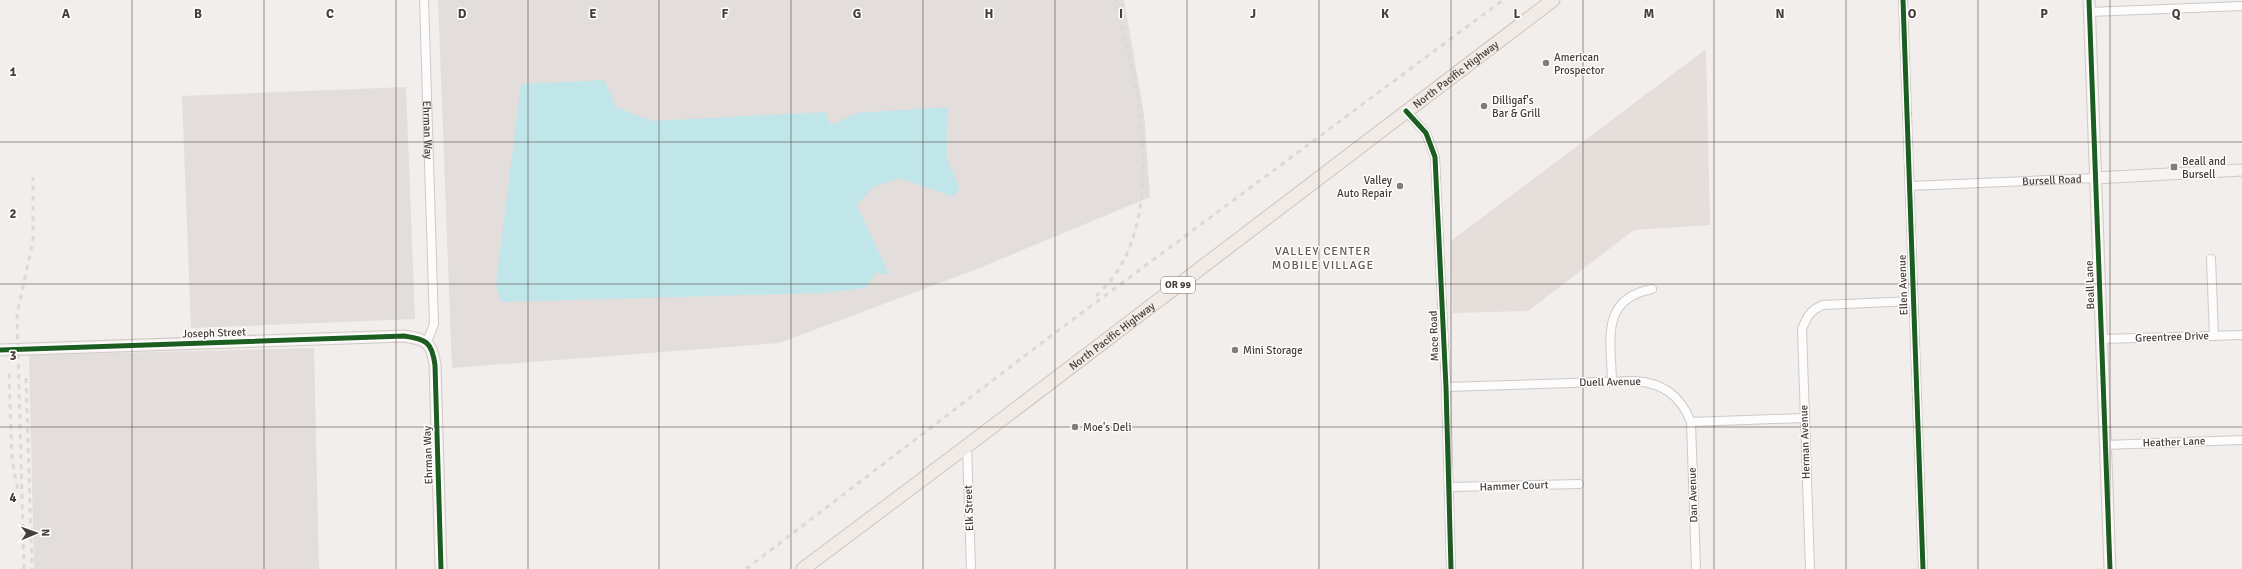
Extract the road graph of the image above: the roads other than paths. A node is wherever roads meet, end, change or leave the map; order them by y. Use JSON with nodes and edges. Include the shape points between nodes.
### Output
{"nodes":[{"id":1,"x":424,"y":0,"type":"edge"},
{"id":2,"x":1553,"y":0,"type":"edge"},
{"id":3,"x":1903,"y":0,"type":"edge"},
{"id":4,"x":2089,"y":0,"type":"edge"},
{"id":5,"x":2242,"y":6,"type":"edge"},
{"id":6,"x":2089,"y":12,"type":"junction"},
{"id":7,"x":1406,"y":111,"type":"junction"},
{"id":8,"x":2242,"y":170,"type":"edge"},
{"id":9,"x":2095,"y":178,"type":"junction"},
{"id":10,"x":1910,"y":186,"type":"junction"},
{"id":11,"x":2211,"y":259,"type":"dead end"},
{"id":12,"x":1652,"y":289,"type":"dead end"},
{"id":13,"x":1913,"y":301,"type":"junction"},
{"id":14,"x":2242,"y":335,"type":"edge"},
{"id":15,"x":2214,"y":336,"type":"junction"},
{"id":16,"x":2102,"y":339,"type":"junction"},
{"id":17,"x":427,"y":342,"type":"junction"},
{"id":18,"x":0,"y":350,"type":"edge"},
{"id":19,"x":1612,"y":381,"type":"junction"},
{"id":20,"x":1446,"y":387,"type":"junction"},
{"id":21,"x":1804,"y":418,"type":"junction"},
{"id":22,"x":1691,"y":422,"type":"junction"},
{"id":23,"x":2242,"y":440,"type":"edge"},
{"id":24,"x":2105,"y":445,"type":"junction"},
{"id":25,"x":967,"y":446,"type":"junction"},
{"id":26,"x":1579,"y":484,"type":"dead end"},
{"id":27,"x":1449,"y":487,"type":"junction"},
{"id":28,"x":441,"y":569,"type":"edge"},
{"id":29,"x":802,"y":569,"type":"edge"},
{"id":30,"x":971,"y":569,"type":"edge"},
{"id":31,"x":1451,"y":569,"type":"edge"},
{"id":32,"x":1696,"y":569,"type":"edge"},
{"id":33,"x":1810,"y":569,"type":"edge"},
{"id":34,"x":1923,"y":569,"type":"edge"},
{"id":35,"x":2110,"y":569,"type":"edge"}],
"edges":[{"from":1,"to":17,"type":"street","name":"Ehrman Way","via":[[434,324]]},
{"from":2,"to":7,"type":"main road","name":"North Pacific Highway","number":"OR 99"},
{"from":3,"to":10,"type":"street","name":"Ellen Avenue"},
{"from":4,"to":6,"type":"street","name":"Beall Lane"},
{"from":5,"to":6,"type":"street"},
{"from":6,"to":9,"type":"street","name":"Beall Lane"},
{"from":7,"to":20,"type":"street","name":"Mace Road","via":[[1426,133],[1435,157]]},
{"from":7,"to":25,"type":"main road","name":"North Pacific Highway","number":"OR 99"},
{"from":8,"to":9,"type":"street","name":"Bursell Road"},
{"from":9,"to":10,"type":"street","name":"Bursell Road"},
{"from":9,"to":16,"type":"street","name":"Beall Lane"},
{"from":10,"to":13,"type":"street","name":"Ellen Avenue"},
{"from":11,"to":15,"type":"street"},
{"from":12,"to":19,"type":"street","via":[[1628,297],[1613,317]]},
{"from":13,"to":21,"type":"street","name":"Herman Avenue","via":[[1834,303],[1814,308],[1807,316],[1802,329]]},
{"from":13,"to":34,"type":"street","name":"Ellen Avenue"},
{"from":14,"to":15,"type":"street","name":"Greentree Drive"},
{"from":15,"to":16,"type":"street","name":"Greentree Drive"},
{"from":16,"to":24,"type":"street","name":"Beall Lane"},
{"from":17,"to":18,"type":"street","name":"Joseph Street","via":[[404,336]]},
{"from":17,"to":28,"type":"street","name":"Ehrman Way","via":[[433,352],[435,365]]},
{"from":19,"to":20,"type":"street","name":"Duell Avenue"},
{"from":19,"to":22,"type":"street","name":"Duell Avenue","via":[[1646,381],[1667,389],[1676,395]]},
{"from":20,"to":27,"type":"street","name":"Mace Road"},
{"from":21,"to":22,"type":"street"},
{"from":21,"to":33,"type":"street","name":"Herman Avenue"},
{"from":22,"to":32,"type":"street","name":"Dan Avenue"},
{"from":23,"to":24,"type":"street","name":"Heather Lane"},
{"from":24,"to":35,"type":"street","name":"Beall Lane"},
{"from":25,"to":29,"type":"main road","name":"North Pacific Highway","number":"OR 99"},
{"from":25,"to":30,"type":"street","name":"Elk Street"},
{"from":26,"to":27,"type":"street","name":"Hammer Court"},
{"from":27,"to":31,"type":"street","name":"Mace Road"}]}
